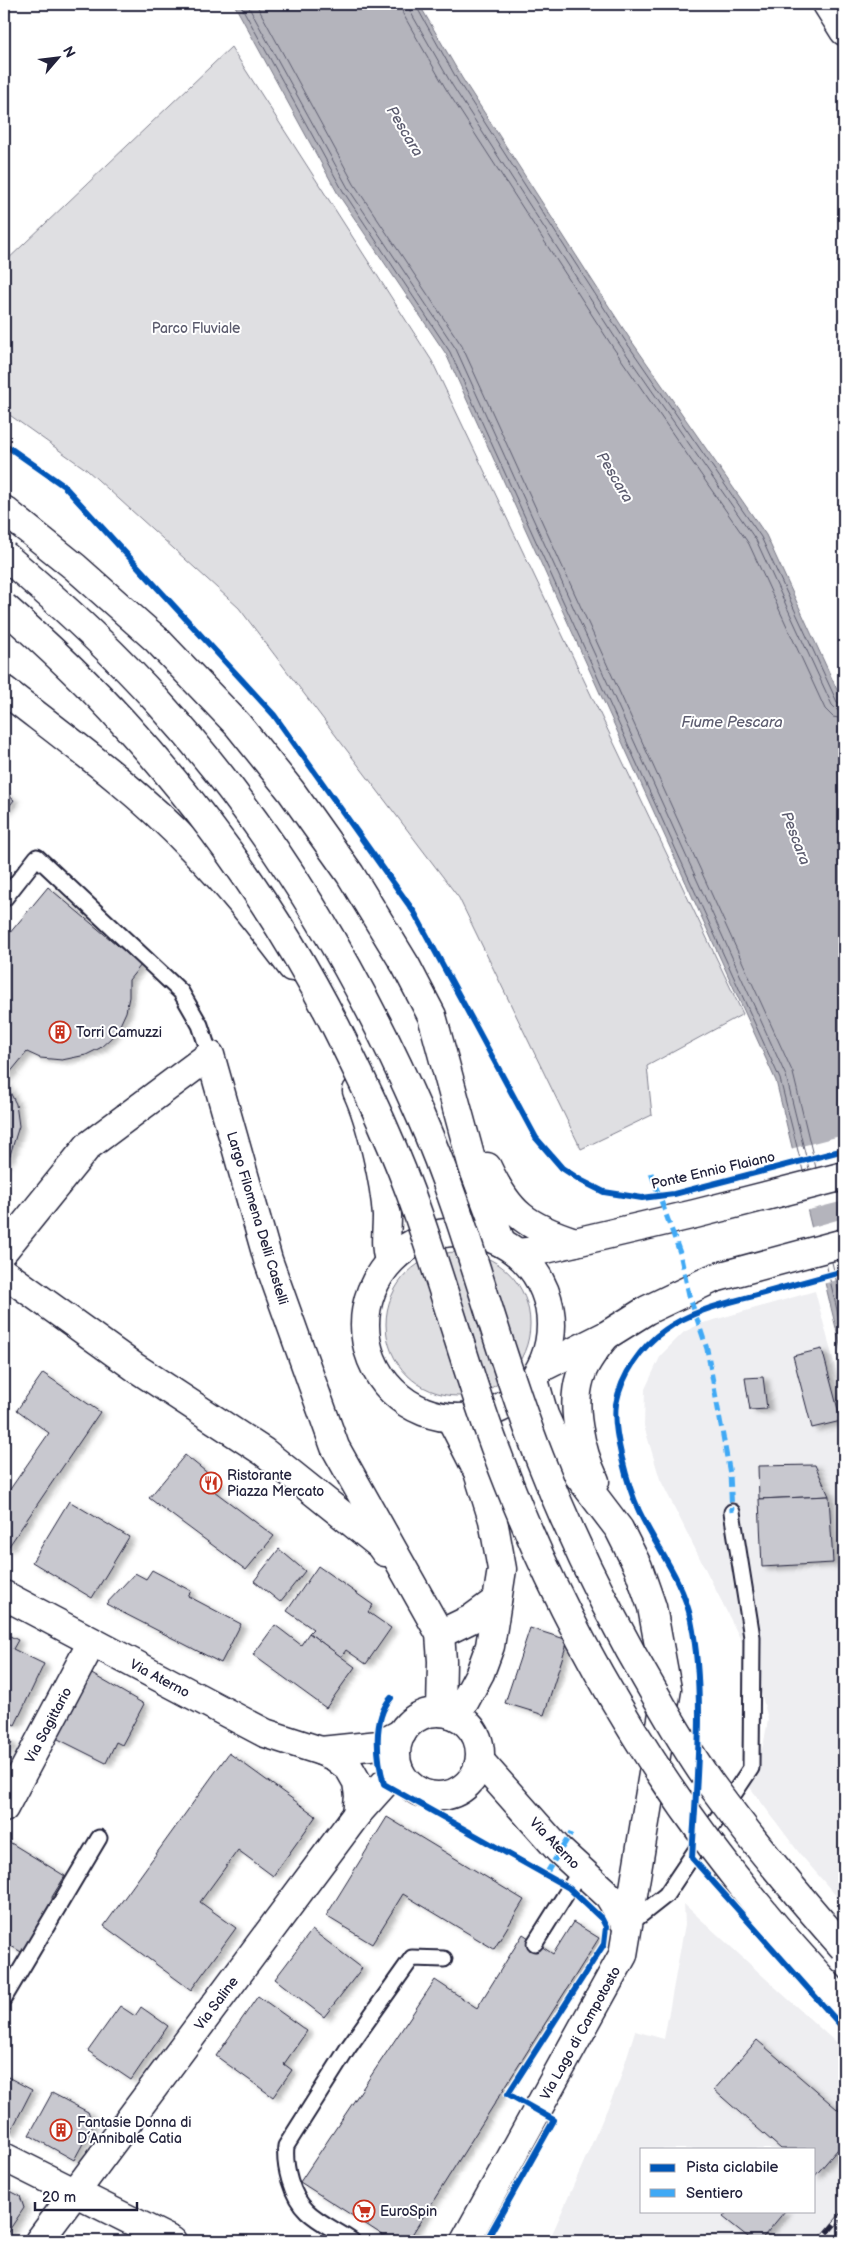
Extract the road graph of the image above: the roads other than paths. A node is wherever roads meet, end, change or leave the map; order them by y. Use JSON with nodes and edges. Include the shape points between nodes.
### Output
{"nodes":[{"id":1,"x":827,"y":4,"type":"edge"},
{"id":2,"x":844,"y":31,"type":"edge"},
{"id":3,"x":4,"y":510,"type":"edge"},
{"id":4,"x":4,"y":556,"type":"edge"},
{"id":5,"x":4,"y":607,"type":"edge"},
{"id":6,"x":4,"y":690,"type":"edge"},
{"id":7,"x":4,"y":899,"type":"edge"},
{"id":8,"x":210,"y":1055,"type":"junction"},
{"id":9,"x":453,"y":1091,"type":"junction"},
{"id":10,"x":844,"y":1176,"type":"edge"},
{"id":11,"x":575,"y":1242,"type":"junction"},
{"id":12,"x":844,"y":1243,"type":"edge"},
{"id":13,"x":509,"y":1248,"type":"junction"},
{"id":14,"x":4,"y":1250,"type":"edge"},
{"id":15,"x":389,"y":1262,"type":"junction"},
{"id":16,"x":4,"y":1273,"type":"edge"},
{"id":17,"x":607,"y":1335,"type":"junction"},
{"id":18,"x":537,"y":1374,"type":"junction"},
{"id":19,"x":451,"y":1419,"type":"junction"},
{"id":20,"x":732,"y":1512,"type":"dead end"},
{"id":21,"x":615,"y":1523,"type":"junction"},
{"id":22,"x":4,"y":1595,"type":"edge"},
{"id":23,"x":497,"y":1600,"type":"junction"},
{"id":24,"x":440,"y":1634,"type":"junction"},
{"id":25,"x":92,"y":1642,"type":"junction"},
{"id":26,"x":446,"y":1713,"type":"junction"},
{"id":27,"x":402,"y":1733,"type":"junction"},
{"id":28,"x":332,"y":1756,"type":"junction"},
{"id":29,"x":480,"y":1761,"type":"junction"},
{"id":30,"x":398,"y":1767,"type":"junction"},
{"id":31,"x":4,"y":1808,"type":"edge"},
{"id":32,"x":357,"y":1814,"type":"junction"},
{"id":33,"x":99,"y":1838,"type":"dead end"},
{"id":34,"x":581,"y":1870,"type":"junction"},
{"id":35,"x":627,"y":1926,"type":"junction"},
{"id":36,"x":535,"y":1943,"type":"dead end"},
{"id":37,"x":844,"y":1948,"type":"edge"},
{"id":38,"x":444,"y":1959,"type":"dead end"},
{"id":39,"x":4,"y":1998,"type":"edge"},
{"id":40,"x":844,"y":2003,"type":"edge"},
{"id":41,"x":4,"y":2157,"type":"edge"},
{"id":42,"x":76,"y":2192,"type":"junction"},
{"id":43,"x":39,"y":2241,"type":"edge"},
{"id":44,"x":172,"y":2241,"type":"edge"},
{"id":45,"x":352,"y":2241,"type":"edge"},
{"id":46,"x":465,"y":2241,"type":"edge"}],
"edges":[{"from":1,"to":2,"type":"main road"},
{"from":3,"to":9,"type":"main road","via":[[75,567],[157,640],[238,725],[291,791],[350,874],[406,966],[432,1016]]},
{"from":4,"to":37,"type":"main road","bridge":true,"via":[[101,643],[161,705],[240,803],[311,904],[379,1026],[421,1117],[446,1181],[540,1459],[602,1602],[711,1785],[785,1880]]},
{"from":5,"to":40,"type":"main road","bridge":true,"via":[[83,680],[130,729],[237,864],[293,951],[334,1023],[379,1116],[419,1215],[480,1408],[507,1481],[576,1635],[647,1756],[710,1846],[798,1955]]},
{"from":6,"to":15,"type":"main road","via":[[111,773],[191,846],[247,908],[293,969],[328,1028],[359,1095],[384,1191],[387,1217],[385,1245]]},
{"from":7,"to":8,"type":"lane","via":[[37,857],[181,992],[200,1025]]},
{"from":8,"to":14,"type":"main road","via":[[88,1146]]},
{"from":8,"to":24,"type":"main road","name":"Largo Filomena Delli Castelli","via":[[268,1260],[332,1440]]},
{"from":9,"to":11,"type":"main road","via":[[507,1204],[544,1232]]},
{"from":9,"to":13,"type":"main road","via":[[473,1167]]},
{"from":10,"to":11,"type":"main road"},
{"from":11,"to":13,"type":"main road","via":[[537,1251]]},
{"from":12,"to":17,"type":"main road","via":[[714,1278],[646,1310]]},
{"from":13,"to":15,"type":"main road","via":[[489,1237],[469,1232],[435,1234],[410,1244]]},
{"from":13,"to":18,"type":"main road","via":[[538,1277],[549,1307],[550,1345]]},
{"from":15,"to":19,"type":"main road","via":[[374,1283],[366,1308],[365,1334],[371,1359],[384,1382],[403,1400],[425,1413]]},
{"from":16,"to":24,"type":"main road","name":"Largo Filomena Delli Castelli","via":[[136,1368],[264,1452],[380,1545]]},
{"from":17,"to":18,"type":"main road"},
{"from":17,"to":21,"type":"main road","via":[[581,1374],[577,1412],[586,1459]]},
{"from":18,"to":19,"type":"main road","via":[[512,1402],[498,1410],[467,1419]]},
{"from":18,"to":21,"type":"main road","via":[[544,1415],[553,1435],[578,1475]]},
{"from":19,"to":23,"type":"main road","via":[[478,1472],[493,1520],[502,1569]]},
{"from":20,"to":35,"type":"lane","via":[[752,1637],[751,1768],[666,1895]]},
{"from":21,"to":35,"type":"main road","name":"Via Lago di Campotosto","via":[[630,1547],[652,1607],[667,1688]]},
{"from":22,"to":25,"type":"main road","name":"Via Aterno"},
{"from":23,"to":24,"type":"main road"},
{"from":23,"to":26,"type":"main road","via":[[490,1646],[480,1673],[465,1701]]},
{"from":24,"to":26,"type":"main road","name":"Largo Filomena Delli Castelli"},
{"from":25,"to":28,"type":"main road","name":"Via Aterno","via":[[264,1733]]},
{"from":25,"to":31,"type":"main road","name":"Via Sagittario"},
{"from":26,"to":27,"type":"main road","via":[[422,1715]]},
{"from":26,"to":29,"type":"main road","via":[[462,1719],[477,1737]]},
{"from":27,"to":28,"type":"main road","name":"Via Aterno","via":[[379,1745]]},
{"from":27,"to":30,"type":"main road","via":[[397,1748]]},
{"from":28,"to":30,"type":"main road","name":"Via Aterno","via":[[360,1766]]},
{"from":28,"to":32,"type":"main road","via":[[349,1768],[357,1782]]},
{"from":29,"to":30,"type":"main road","via":[[470,1783],[449,1796],[439,1797],[420,1792],[405,1780]]},
{"from":29,"to":34,"type":"main road","name":"Via Aterno","via":[[534,1823]]},
{"from":30,"to":32,"type":"main road","name":"Via Saline"},
{"from":32,"to":42,"type":"main road","name":"Via Saline"},
{"from":33,"to":39,"type":"lane"},
{"from":34,"to":35,"type":"main road","name":"Via Aterno","via":[[609,1896]]},
{"from":34,"to":36,"type":"lane"},
{"from":35,"to":46,"type":"main road","name":"Via Lago di Campotosto","via":[[623,1955]]},
{"from":38,"to":45,"type":"lane","via":[[412,1958],[348,2048],[286,2146],[290,2180],[301,2203],[307,2211]]},
{"from":41,"to":42,"type":"main road"},
{"from":42,"to":43,"type":"main road","name":"Via Saline"},
{"from":42,"to":44,"type":"main road"}]}
